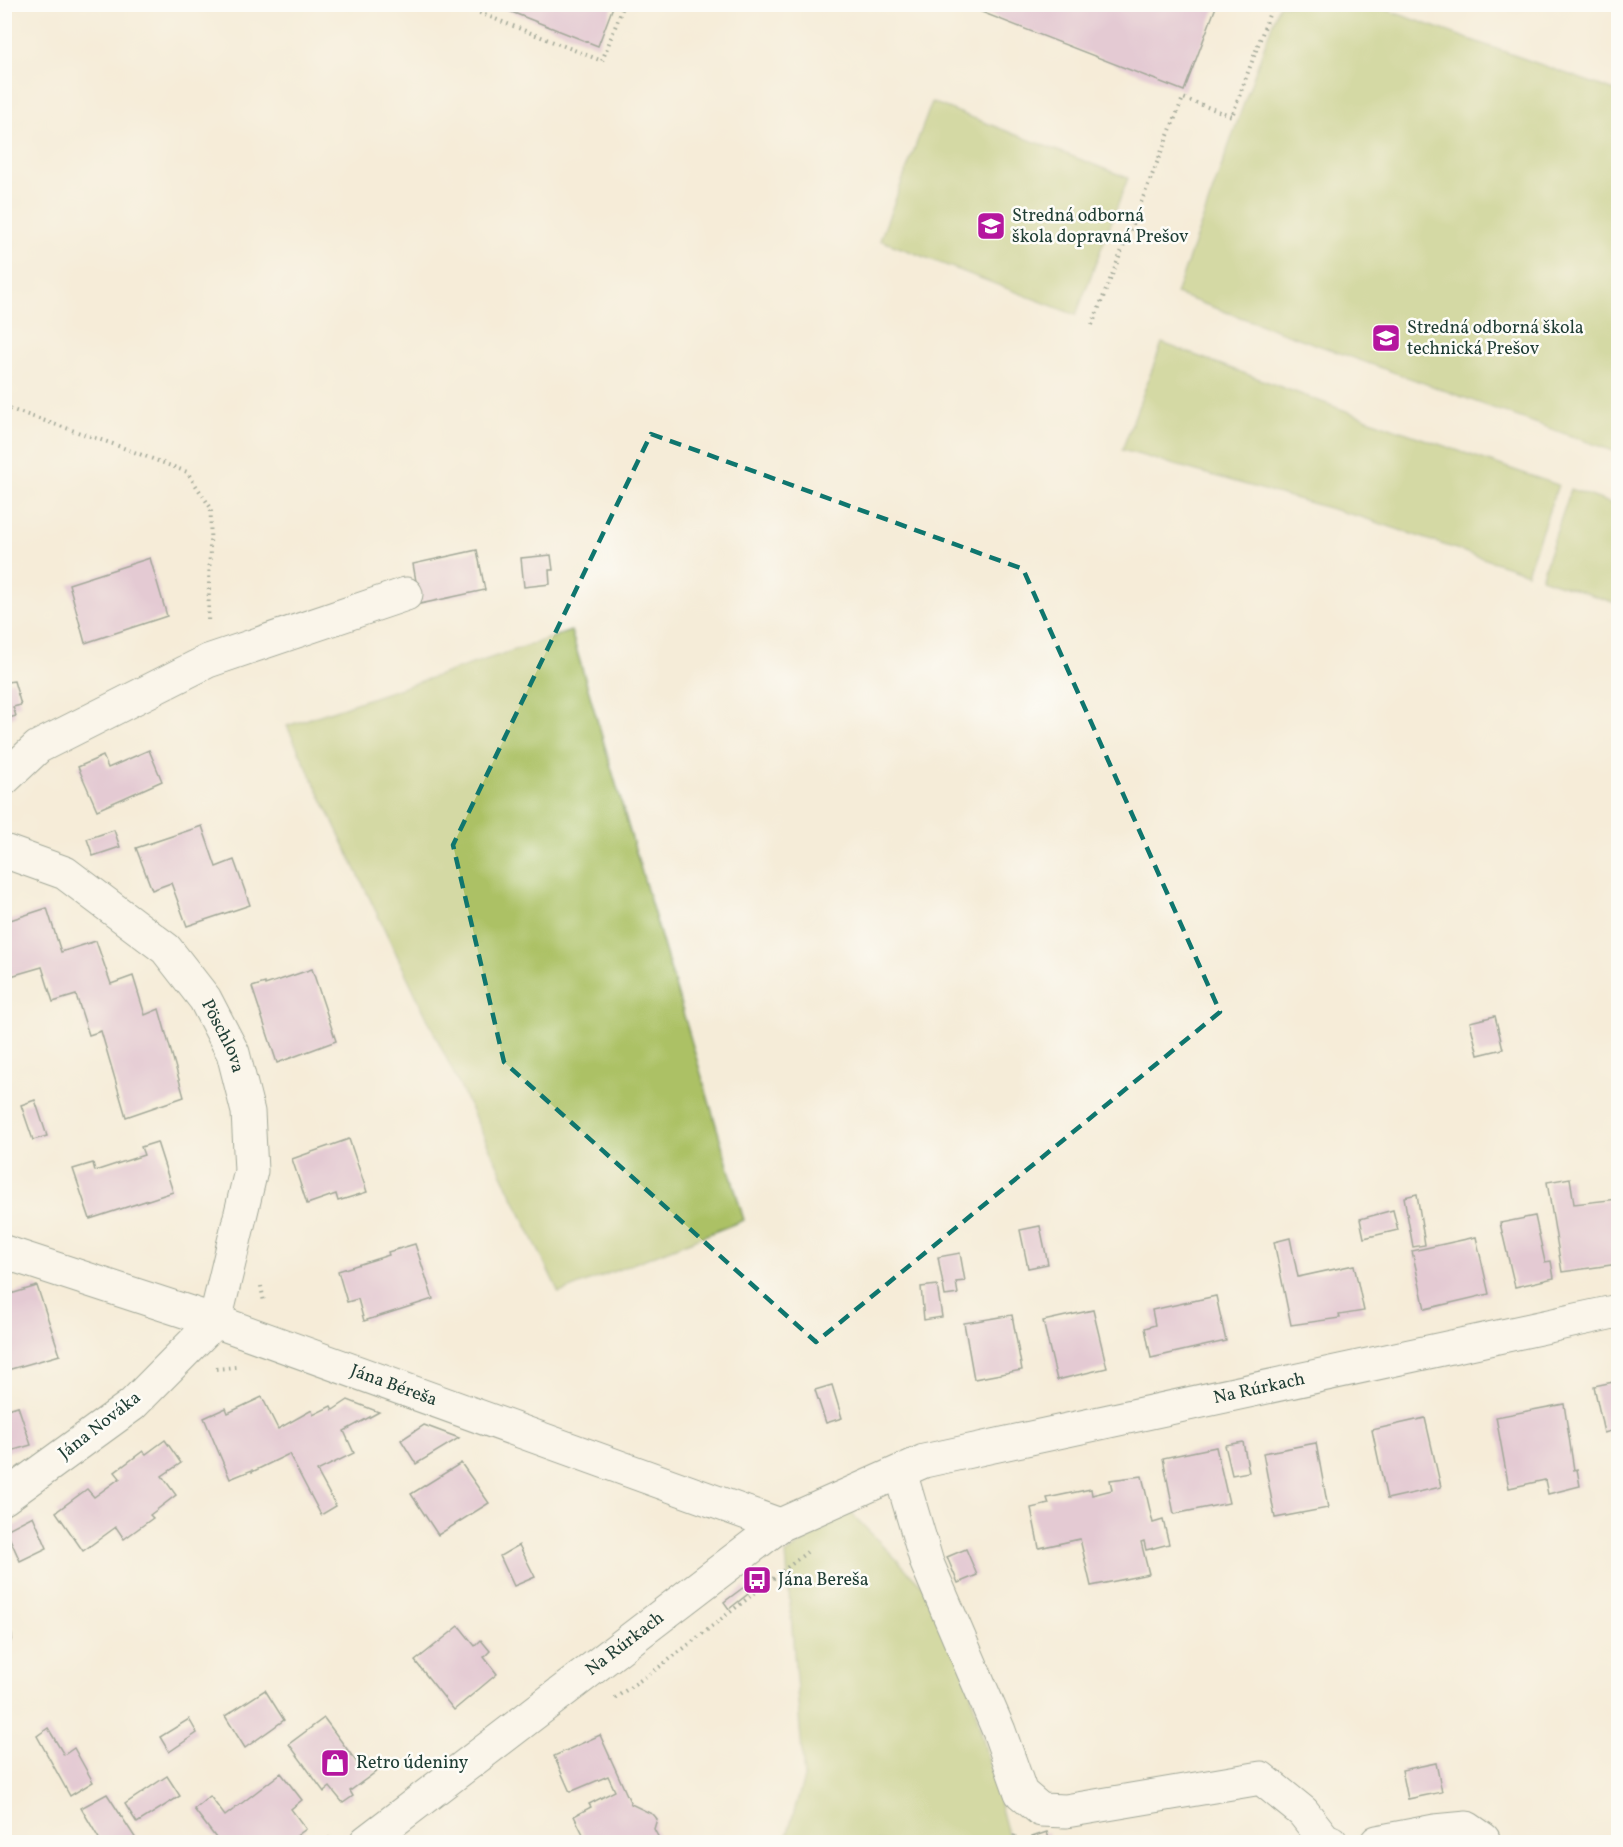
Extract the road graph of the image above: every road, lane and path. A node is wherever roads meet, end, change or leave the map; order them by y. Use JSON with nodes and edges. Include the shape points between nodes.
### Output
{"nodes":[{"id":1,"x":457,"y":4,"type":"edge"},
{"id":2,"x":624,"y":4,"type":"edge"},
{"id":3,"x":1273,"y":4,"type":"edge"},
{"id":4,"x":1092,"y":325,"type":"dead end"},
{"id":5,"x":4,"y":407,"type":"edge"},
{"id":6,"x":406,"y":594,"type":"dead end"},
{"id":7,"x":208,"y":661,"type":"junction"},
{"id":8,"x":4,"y":779,"type":"edge"},
{"id":9,"x":4,"y":851,"type":"edge"},
{"id":10,"x":4,"y":1252,"type":"edge"},
{"id":11,"x":262,"y":1278,"type":"dead end"},
{"id":12,"x":271,"y":1309,"type":"dead end"},
{"id":13,"x":1618,"y":1311,"type":"edge"},
{"id":14,"x":215,"y":1321,"type":"junction"},
{"id":15,"x":246,"y":1366,"type":"dead end"},
{"id":16,"x":206,"y":1372,"type":"dead end"},
{"id":17,"x":900,"y":1472,"type":"junction"},
{"id":18,"x":4,"y":1498,"type":"edge"},
{"id":19,"x":780,"y":1525,"type":"junction"},
{"id":20,"x":808,"y":1552,"type":"dead end"},
{"id":21,"x":608,"y":1703,"type":"dead end"},
{"id":22,"x":334,"y":1836,"type":"dead end"},
{"id":23,"x":324,"y":1842,"type":"edge"},
{"id":24,"x":366,"y":1842,"type":"edge"},
{"id":25,"x":1327,"y":1842,"type":"edge"},
{"id":26,"x":1377,"y":1842,"type":"edge"},
{"id":27,"x":1484,"y":1842,"type":"edge"}],
"edges":[{"from":1,"to":2,"type":"path","via":[[602,61]]},
{"from":3,"to":4,"type":"path","via":[[1232,116],[1183,98]]},
{"from":5,"to":7,"type":"path","via":[[187,472],[211,508]]},
{"from":6,"to":7,"type":"street"},
{"from":7,"to":8,"type":"street","via":[[38,747]]},
{"from":9,"to":14,"type":"street","name":"Pöschlova","via":[[65,873],[165,949],[205,999],[233,1053],[248,1112],[251,1171]]},
{"from":10,"to":14,"type":"street","name":"Jána Béreša"},
{"from":11,"to":12,"type":"path","via":[[264,1302]]},
{"from":13,"to":17,"type":"street","name":"Na Rúrkach","via":[[924,1461]]},
{"from":14,"to":18,"type":"street","name":"Jána Nováka","via":[[132,1405]]},
{"from":14,"to":19,"type":"street","name":"Jána Béreša"},
{"from":15,"to":16,"type":"path"},
{"from":17,"to":19,"type":"street","name":"Na Rúrkach"},
{"from":17,"to":25,"type":"street","via":[[927,1563],[999,1731],[1021,1793],[1034,1805],[1041,1810],[1066,1811],[1261,1778],[1303,1812]]},
{"from":19,"to":24,"type":"street","name":"Na Rúrkach"},
{"from":20,"to":21,"type":"path"},
{"from":22,"to":23,"type":"path"},
{"from":26,"to":27,"type":"street","via":[[1467,1828]]}]}
